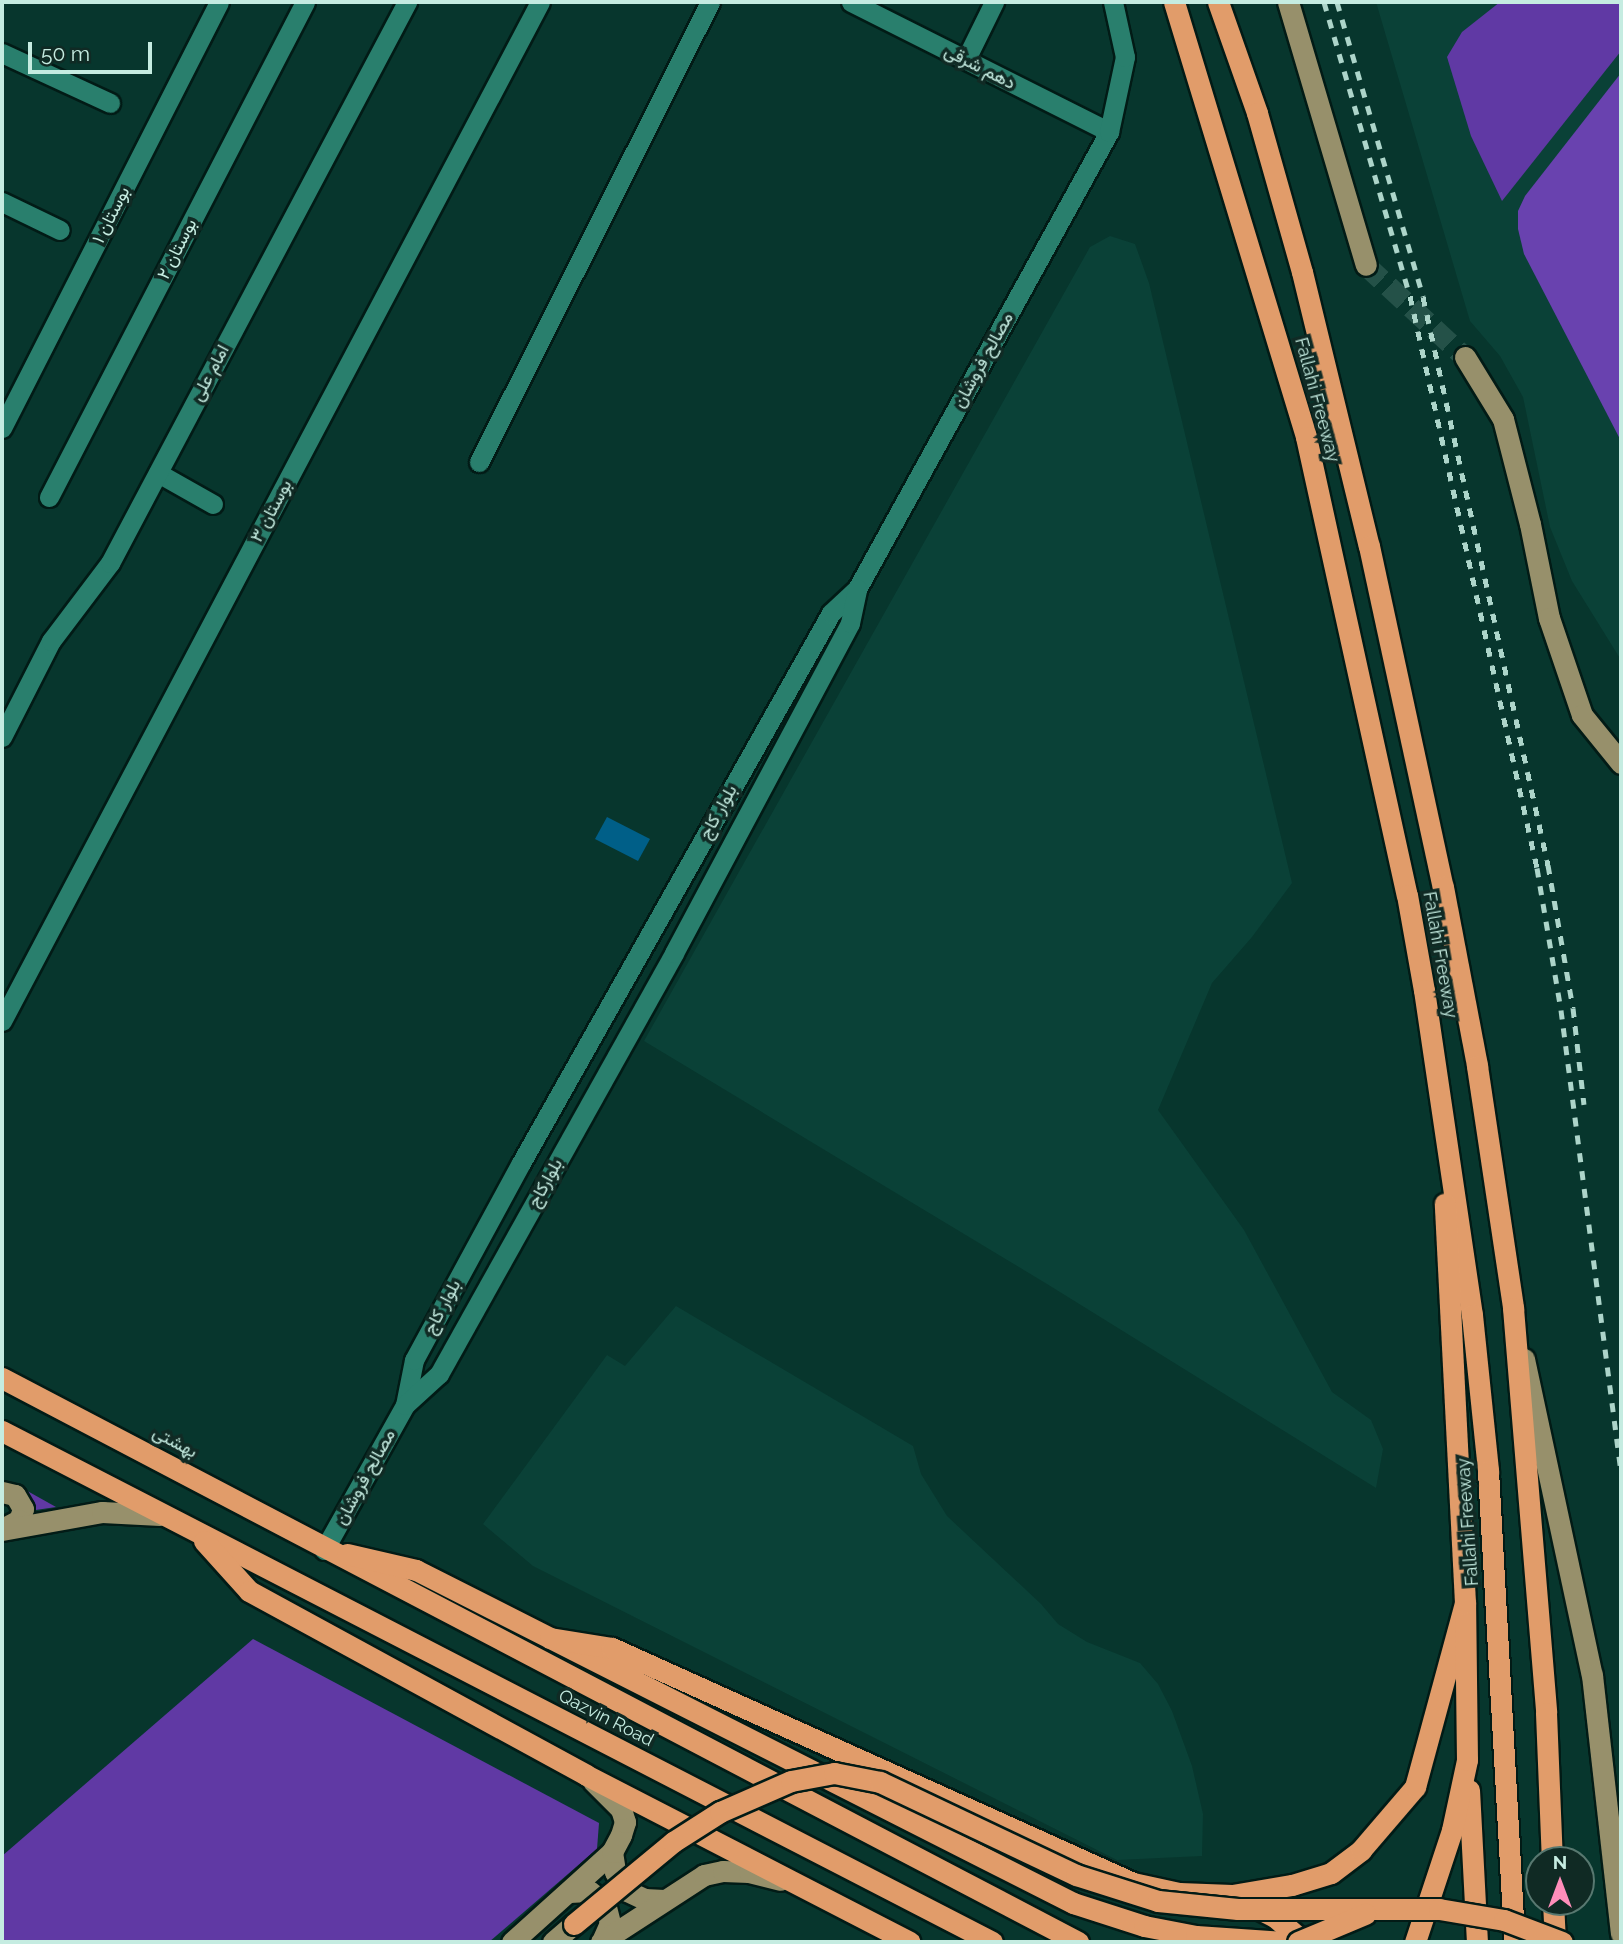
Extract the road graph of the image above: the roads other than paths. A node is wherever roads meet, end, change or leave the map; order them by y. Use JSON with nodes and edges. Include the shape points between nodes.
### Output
{"nodes":[{"id":1,"x":219,"y":2,"type":"edge"},
{"id":2,"x":305,"y":2,"type":"edge"},
{"id":3,"x":407,"y":2,"type":"edge"},
{"id":4,"x":540,"y":2,"type":"edge"},
{"id":5,"x":710,"y":2,"type":"edge"},
{"id":6,"x":851,"y":2,"type":"edge"},
{"id":7,"x":994,"y":2,"type":"edge"},
{"id":8,"x":1113,"y":2,"type":"edge"},
{"id":9,"x":1174,"y":2,"type":"edge"},
{"id":10,"x":1218,"y":2,"type":"edge"},
{"id":11,"x":1288,"y":2,"type":"edge"},
{"id":12,"x":2,"y":53,"type":"edge"},
{"id":13,"x":966,"y":59,"type":"junction"},
{"id":14,"x":110,"y":103,"type":"dead end"},
{"id":15,"x":1109,"y":132,"type":"junction"},
{"id":16,"x":2,"y":202,"type":"edge"},
{"id":17,"x":60,"y":230,"type":"dead end"},
{"id":18,"x":1366,"y":265,"type":"tunnel mouth"},
{"id":19,"x":1465,"y":357,"type":"tunnel mouth"},
{"id":20,"x":2,"y":428,"type":"edge"},
{"id":21,"x":479,"y":463,"type":"dead end"},
{"id":22,"x":158,"y":473,"type":"junction"},
{"id":23,"x":49,"y":497,"type":"dead end"},
{"id":24,"x":213,"y":504,"type":"dead end"},
{"id":25,"x":857,"y":589,"type":"junction"},
{"id":26,"x":2,"y":737,"type":"edge"},
{"id":27,"x":1621,"y":763,"type":"edge"},
{"id":28,"x":674,"y":953,"type":"joint"},
{"id":29,"x":2,"y":1021,"type":"edge"},
{"id":30,"x":1439,"y":1090,"type":"junction"},
{"id":31,"x":1513,"y":1308,"type":"junction"},
{"id":32,"x":2,"y":1378,"type":"edge"},
{"id":33,"x":405,"y":1405,"type":"junction"},
{"id":34,"x":2,"y":1431,"type":"edge"},
{"id":35,"x":2,"y":1492,"type":"edge"},
{"id":36,"x":160,"y":1515,"type":"junction"},
{"id":37,"x":2,"y":1530,"type":"edge"},
{"id":38,"x":199,"y":1534,"type":"junction"},
{"id":39,"x":324,"y":1550,"type":"junction"},
{"id":40,"x":1465,"y":1603,"type":"junction"},
{"id":41,"x":550,"y":1637,"type":"junction"},
{"id":42,"x":1467,"y":1760,"type":"junction"},
{"id":43,"x":586,"y":1775,"type":"junction"},
{"id":44,"x":1551,"y":1846,"type":"edge"},
{"id":45,"x":612,"y":1852,"type":"junction"},
{"id":46,"x":792,"y":1883,"type":"junction"},
{"id":47,"x":569,"y":1892,"type":"junction"},
{"id":48,"x":1232,"y":1895,"type":"junction"},
{"id":49,"x":664,"y":1900,"type":"junction"},
{"id":50,"x":1383,"y":1908,"type":"junction"},
{"id":51,"x":1554,"y":1916,"type":"edge"},
{"id":52,"x":575,"y":1924,"type":"joint"},
{"id":53,"x":1621,"y":1933,"type":"edge"},
{"id":54,"x":512,"y":1942,"type":"edge"},
{"id":55,"x":553,"y":1942,"type":"edge"},
{"id":56,"x":601,"y":1942,"type":"edge"},
{"id":57,"x":909,"y":1942,"type":"edge"},
{"id":58,"x":992,"y":1942,"type":"edge"},
{"id":59,"x":1078,"y":1942,"type":"edge"},
{"id":60,"x":1284,"y":1942,"type":"edge"},
{"id":61,"x":1298,"y":1942,"type":"edge"},
{"id":62,"x":1304,"y":1942,"type":"edge"},
{"id":63,"x":1415,"y":1942,"type":"edge"},
{"id":64,"x":1477,"y":1942,"type":"edge"},
{"id":65,"x":1514,"y":1942,"type":"edge"},
{"id":66,"x":1555,"y":1942,"type":"edge"},
{"id":67,"x":1562,"y":1942,"type":"edge"}],
"edges":[{"from":1,"to":20,"type":"street","name":"بوستان ۱"},
{"from":2,"to":23,"type":"street","name":"بوستان ۲"},
{"from":3,"to":22,"type":"street","name":"امام علی"},
{"from":4,"to":29,"type":"street","name":"بوستان ۳"},
{"from":5,"to":21,"type":"street"},
{"from":6,"to":13,"type":"street","name":"دهم شرقی"},
{"from":7,"to":13,"type":"street"},
{"from":8,"to":15,"type":"street","name":"مصالح فروشان","via":[[1125,57]]},
{"from":9,"to":30,"type":"highway","name":"Fallahi Freeway","via":[[1306,437],[1407,895]]},
{"from":10,"to":31,"type":"highway","name":"Fallahi Freeway","via":[[1257,113],[1302,272],[1369,546],[1477,1066]]},
{"from":11,"to":18,"type":"main road"},
{"from":12,"to":14,"type":"street"},
{"from":13,"to":15,"type":"street","name":"دهم شرقی"},
{"from":15,"to":25,"type":"street","name":"مصالح فروشان"},
{"from":16,"to":17,"type":"street"},
{"from":19,"to":27,"type":"main road","via":[[1503,419],[1549,618],[1582,715]]},
{"from":22,"to":24,"type":"street"},
{"from":22,"to":26,"type":"street","name":"امام علی","via":[[110,563],[51,641]]},
{"from":25,"to":28,"type":"street","name":"بلوار کاج","via":[[850,623]]},
{"from":25,"to":33,"type":"street","name":"بلوار کاج","via":[[831,613],[521,1163],[414,1360]]},
{"from":28,"to":33,"type":"street","name":"بلوارکاج","via":[[439,1374]]},
{"from":30,"to":40,"type":"highway"},
{"from":30,"to":65,"type":"highway","name":"Fallahi Freeway","via":[[1472,1315],[1488,1471]]},
{"from":31,"to":44,"type":"highway","name":"Fallahi Freeway","via":[[1546,1713]]},
{"from":31,"to":53,"type":"main road","via":[[1592,1675]]},
{"from":32,"to":39,"type":"highway","name":"بهشتی"},
{"from":33,"to":39,"type":"street","name":"مصالح فروشان"},
{"from":34,"to":36,"type":"highway"},
{"from":35,"to":37,"type":"main road","via":[[15,1494],[23,1509],[19,1520]]},
{"from":36,"to":37,"type":"main road","via":[[102,1512]]},
{"from":36,"to":38,"type":"highway"},
{"from":38,"to":43,"type":"highway","via":[[249,1591]]},
{"from":38,"to":58,"type":"highway","name":"Qazvin Road"},
{"from":39,"to":41,"type":"highway","via":[[416,1570]]},
{"from":39,"to":59,"type":"highway","name":"Qazvin Road"},
{"from":40,"to":42,"type":"highway"},
{"from":40,"to":48,"type":"highway","via":[[1415,1787],[1361,1850],[1331,1873]]},
{"from":41,"to":48,"type":"highway","via":[[612,1648],[1133,1883],[1179,1893]]},
{"from":41,"to":60,"type":"highway","via":[[1073,1903],[1144,1926],[1196,1936]]},
{"from":42,"to":63,"type":"highway","via":[[1452,1830]]},
{"from":42,"to":64,"type":"highway"},
{"from":43,"to":45,"type":"main road","via":[[621,1808],[625,1822]]},
{"from":43,"to":46,"type":"highway"},
{"from":45,"to":47,"type":"main road"},
{"from":45,"to":49,"type":"main road","via":[[615,1872],[625,1890],[644,1899]]},
{"from":46,"to":49,"type":"main road","via":[[723,1871],[704,1875]]},
{"from":46,"to":57,"type":"highway"},
{"from":47,"to":54,"type":"main road"},
{"from":47,"to":56,"type":"main road","via":[[589,1891],[605,1903],[610,1923]]},
{"from":48,"to":62,"type":"highway","via":[[1275,1917]]},
{"from":49,"to":56,"type":"main road"},
{"from":50,"to":52,"type":"highway","bridge":true,"via":[[1238,1909],[1139,1896],[1054,1866],[880,1782],[834,1773],[791,1781],[720,1812],[673,1842]]},
{"from":50,"to":61,"type":"highway","bridge":true},
{"from":50,"to":67,"type":"highway","bridge":true,"via":[[1474,1913]]},
{"from":51,"to":66,"type":"highway"},
{"from":52,"to":55,"type":"main road"}]}
